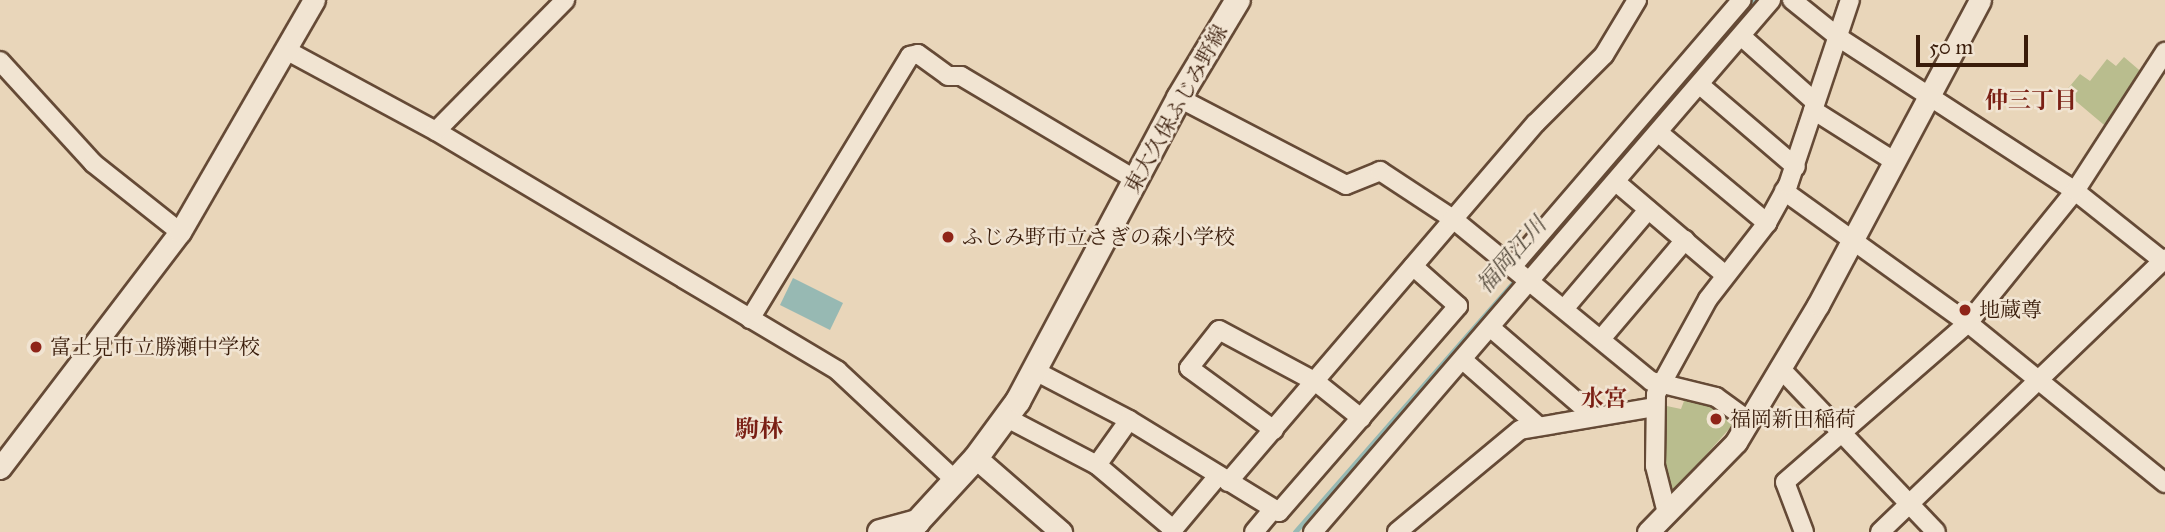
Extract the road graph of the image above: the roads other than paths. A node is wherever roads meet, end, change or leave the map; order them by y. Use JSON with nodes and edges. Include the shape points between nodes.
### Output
{"nodes":[{"id":1,"x":314,"y":0,"type":"edge"},
{"id":2,"x":565,"y":0,"type":"edge"},
{"id":3,"x":1238,"y":0,"type":"edge"},
{"id":4,"x":1637,"y":0,"type":"edge"},
{"id":5,"x":1742,"y":0,"type":"edge"},
{"id":6,"x":1771,"y":0,"type":"edge"},
{"id":7,"x":1792,"y":0,"type":"edge"},
{"id":8,"x":1850,"y":0,"type":"edge"},
{"id":9,"x":1980,"y":0,"type":"edge"},
{"id":10,"x":1741,"y":36,"type":"junction"},
{"id":11,"x":1838,"y":37,"type":"junction"},
{"id":12,"x":286,"y":50,"type":"junction"},
{"id":13,"x":2165,"y":52,"type":"edge"},
{"id":14,"x":0,"y":61,"type":"edge"},
{"id":15,"x":1700,"y":85,"type":"junction"},
{"id":16,"x":1927,"y":95,"type":"junction"},
{"id":17,"x":1180,"y":98,"type":"junction"},
{"id":18,"x":1814,"y":106,"type":"junction"},
{"id":19,"x":436,"y":131,"type":"junction"},
{"id":20,"x":1659,"y":133,"type":"junction"},
{"id":21,"x":1892,"y":160,"type":"junction"},
{"id":22,"x":1796,"y":167,"type":"junction"},
{"id":23,"x":1136,"y":180,"type":"junction"},
{"id":24,"x":1616,"y":182,"type":"junction"},
{"id":25,"x":1784,"y":191,"type":"junction"},
{"id":26,"x":2075,"y":191,"type":"junction"},
{"id":27,"x":1648,"y":210,"type":"junction"},
{"id":28,"x":1453,"y":219,"type":"junction"},
{"id":29,"x":1767,"y":223,"type":"junction"},
{"id":30,"x":180,"y":232,"type":"junction"},
{"id":31,"x":1850,"y":239,"type":"junction"},
{"id":32,"x":1685,"y":240,"type":"junction"},
{"id":33,"x":2164,"y":260,"type":"edge"},
{"id":34,"x":1413,"y":266,"type":"junction"},
{"id":35,"x":1521,"y":274,"type":"junction"},
{"id":36,"x":1724,"y":274,"type":"junction"},
{"id":37,"x":1564,"y":309,"type":"junction"},
{"id":38,"x":750,"y":319,"type":"junction"},
{"id":39,"x":1968,"y":323,"type":"junction"},
{"id":40,"x":1491,"y":328,"type":"junction"},
{"id":41,"x":1601,"y":339,"type":"junction"},
{"id":42,"x":1463,"y":360,"type":"junction"},
{"id":43,"x":1780,"y":368,"type":"junction"},
{"id":44,"x":1035,"y":371,"type":"junction"},
{"id":45,"x":2041,"y":380,"type":"junction"},
{"id":46,"x":1316,"y":383,"type":"junction"},
{"id":47,"x":1660,"y":384,"type":"junction"},
{"id":48,"x":1654,"y":407,"type":"junction"},
{"id":49,"x":1592,"y":415,"type":"junction"},
{"id":50,"x":1007,"y":418,"type":"junction"},
{"id":51,"x":1361,"y":418,"type":"junction"},
{"id":52,"x":1129,"y":420,"type":"junction"},
{"id":53,"x":1749,"y":421,"type":"junction"},
{"id":54,"x":1538,"y":426,"type":"junction"},
{"id":55,"x":1274,"y":430,"type":"junction"},
{"id":56,"x":1842,"y":432,"type":"junction"},
{"id":57,"x":976,"y":458,"type":"junction"},
{"id":58,"x":1097,"y":465,"type":"junction"},
{"id":59,"x":0,"y":468,"type":"edge"},
{"id":60,"x":1223,"y":479,"type":"junction"},
{"id":61,"x":956,"y":481,"type":"junction"},
{"id":62,"x":2165,"y":483,"type":"edge"},
{"id":63,"x":1909,"y":503,"type":"junction"},
{"id":64,"x":1273,"y":509,"type":"junction"},
{"id":65,"x":1667,"y":513,"type":"junction"},
{"id":66,"x":914,"y":529,"type":"edge"},
{"id":67,"x":1172,"y":531,"type":"edge"},
{"id":68,"x":880,"y":532,"type":"edge"},
{"id":69,"x":1061,"y":532,"type":"edge"},
{"id":70,"x":1254,"y":532,"type":"edge"},
{"id":71,"x":1313,"y":532,"type":"edge"},
{"id":72,"x":1397,"y":532,"type":"edge"},
{"id":73,"x":1648,"y":532,"type":"edge"},
{"id":74,"x":1804,"y":532,"type":"edge"},
{"id":75,"x":1880,"y":532,"type":"edge"},
{"id":76,"x":1936,"y":532,"type":"edge"}],
"edges":[{"from":1,"to":12,"type":"street"},
{"from":2,"to":19,"type":"street"},
{"from":3,"to":17,"type":"main road","name":"東大久保ふじみ野線"},
{"from":4,"to":28,"type":"street","via":[[1604,55],[1577,78]]},
{"from":5,"to":35,"type":"street"},
{"from":6,"to":10,"type":"street"},
{"from":7,"to":11,"type":"street"},
{"from":8,"to":11,"type":"street"},
{"from":9,"to":16,"type":"street"},
{"from":10,"to":15,"type":"street"},
{"from":10,"to":18,"type":"street"},
{"from":11,"to":16,"type":"street"},
{"from":11,"to":18,"type":"street"},
{"from":12,"to":19,"type":"street"},
{"from":12,"to":30,"type":"street"},
{"from":13,"to":26,"type":"street"},
{"from":14,"to":30,"type":"street","via":[[93,163]]},
{"from":15,"to":20,"type":"street"},
{"from":15,"to":22,"type":"street"},
{"from":16,"to":21,"type":"street"},
{"from":16,"to":26,"type":"street"},
{"from":17,"to":23,"type":"main road","name":"東大久保ふじみ野線"},
{"from":17,"to":28,"type":"street","via":[[1346,185],[1380,171]]},
{"from":18,"to":21,"type":"street"},
{"from":18,"to":22,"type":"street"},
{"from":19,"to":38,"type":"street"},
{"from":20,"to":24,"type":"street"},
{"from":20,"to":29,"type":"street"},
{"from":21,"to":31,"type":"street"},
{"from":22,"to":25,"type":"street"},
{"from":23,"to":38,"type":"street","via":[[961,76],[948,76],[918,54],[910,56]]},
{"from":23,"to":44,"type":"main road","name":"東大久保ふじみ野線"},
{"from":24,"to":27,"type":"street"},
{"from":24,"to":35,"type":"street"},
{"from":25,"to":29,"type":"street"},
{"from":25,"to":31,"type":"street"},
{"from":26,"to":33,"type":"street"},
{"from":26,"to":39,"type":"street"},
{"from":27,"to":32,"type":"street"},
{"from":27,"to":37,"type":"street"},
{"from":28,"to":34,"type":"street"},
{"from":28,"to":35,"type":"street"},
{"from":29,"to":36,"type":"street"},
{"from":30,"to":59,"type":"street"},
{"from":31,"to":39,"type":"street"},
{"from":31,"to":43,"type":"street"},
{"from":32,"to":36,"type":"street"},
{"from":32,"to":41,"type":"street"},
{"from":33,"to":45,"type":"street"},
{"from":34,"to":46,"type":"street"},
{"from":34,"to":51,"type":"street","via":[[1458,306]]},
{"from":35,"to":37,"type":"street"},
{"from":35,"to":40,"type":"street"},
{"from":36,"to":47,"type":"street"},
{"from":37,"to":41,"type":"street"},
{"from":38,"to":61,"type":"street","via":[[838,371]]},
{"from":39,"to":45,"type":"street"},
{"from":39,"to":56,"type":"street"},
{"from":40,"to":42,"type":"street"},
{"from":40,"to":49,"type":"street"},
{"from":41,"to":47,"type":"street"},
{"from":42,"to":54,"type":"street"},
{"from":42,"to":71,"type":"street"},
{"from":43,"to":53,"type":"street"},
{"from":43,"to":56,"type":"street"},
{"from":44,"to":50,"type":"main road","name":"東大久保ふじみ野線"},
{"from":44,"to":52,"type":"street"},
{"from":45,"to":62,"type":"street"},
{"from":45,"to":63,"type":"street"},
{"from":46,"to":51,"type":"street"},
{"from":46,"to":55,"type":"street"},
{"from":46,"to":55,"type":"street","via":[[1220,330],[1189,368]]},
{"from":47,"to":48,"type":"street"},
{"from":47,"to":53,"type":"street","via":[[1716,397]]},
{"from":48,"to":49,"type":"street"},
{"from":48,"to":65,"type":"street","via":[[1655,466]]},
{"from":49,"to":54,"type":"street"},
{"from":50,"to":57,"type":"main road","name":"東大久保ふじみ野線"},
{"from":50,"to":58,"type":"street"},
{"from":51,"to":64,"type":"street","via":[[1279,512]]},
{"from":52,"to":58,"type":"street"},
{"from":52,"to":60,"type":"street"},
{"from":53,"to":65,"type":"street","via":[[1736,442]]},
{"from":54,"to":72,"type":"street","via":[[1520,430],[1484,456]]},
{"from":55,"to":60,"type":"street"},
{"from":56,"to":63,"type":"street"},
{"from":56,"to":74,"type":"street","via":[[1785,482]]},
{"from":57,"to":61,"type":"main road","name":"東大久保ふじみ野線"},
{"from":57,"to":69,"type":"street"},
{"from":58,"to":67,"type":"street"},
{"from":60,"to":64,"type":"street"},
{"from":60,"to":67,"type":"street"},
{"from":61,"to":66,"type":"main road","name":"東大久保ふじみ野線"},
{"from":63,"to":75,"type":"street"},
{"from":63,"to":76,"type":"street"},
{"from":64,"to":70,"type":"street"},
{"from":65,"to":73,"type":"street"},
{"from":66,"to":68,"type":"main road"}]}
